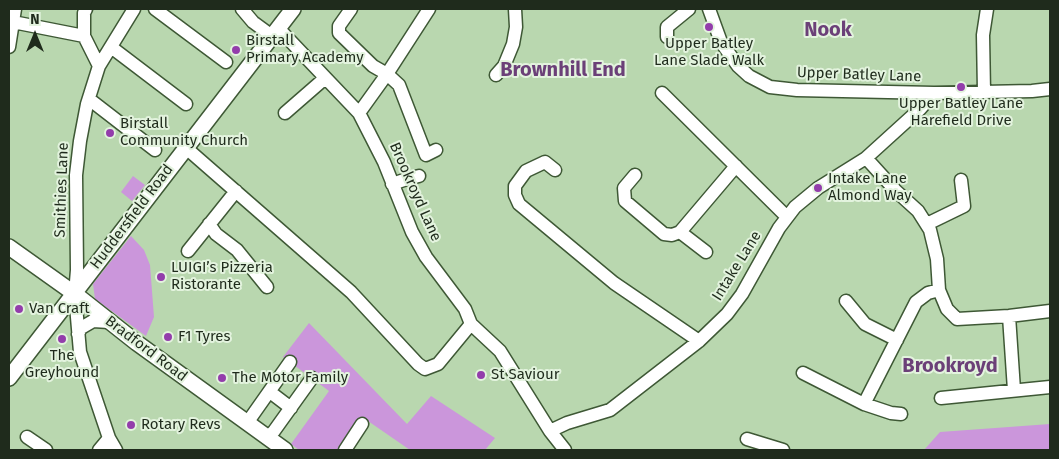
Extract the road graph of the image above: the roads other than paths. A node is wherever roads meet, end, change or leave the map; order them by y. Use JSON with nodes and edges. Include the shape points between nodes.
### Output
{"nodes":[{"id":1,"x":15,"y":9,"type":"edge"},
{"id":2,"x":86,"y":9,"type":"edge"},
{"id":3,"x":134,"y":9,"type":"edge"},
{"id":4,"x":155,"y":9,"type":"edge"},
{"id":5,"x":242,"y":9,"type":"edge"},
{"id":6,"x":292,"y":9,"type":"edge"},
{"id":7,"x":350,"y":9,"type":"edge"},
{"id":8,"x":429,"y":9,"type":"edge"},
{"id":9,"x":515,"y":9,"type":"edge"},
{"id":10,"x":689,"y":9,"type":"edge"},
{"id":11,"x":709,"y":9,"type":"edge"},
{"id":12,"x":987,"y":9,"type":"edge"},
{"id":13,"x":13,"y":22,"type":"junction"},
{"id":14,"x":275,"y":32,"type":"junction"},
{"id":15,"x":84,"y":36,"type":"junction"},
{"id":16,"x":667,"y":38,"type":"dead end"},
{"id":17,"x":9,"y":47,"type":"edge"},
{"id":18,"x":110,"y":47,"type":"junction"},
{"id":19,"x":226,"y":62,"type":"dead end"},
{"id":20,"x":99,"y":66,"type":"junction"},
{"id":21,"x":388,"y":74,"type":"junction"},
{"id":22,"x":496,"y":75,"type":"dead end"},
{"id":23,"x":324,"y":78,"type":"junction"},
{"id":24,"x":1050,"y":89,"type":"edge"},
{"id":25,"x":984,"y":92,"type":"junction"},
{"id":26,"x":662,"y":93,"type":"dead end"},
{"id":27,"x":934,"y":93,"type":"junction"},
{"id":28,"x":89,"y":100,"type":"junction"},
{"id":29,"x":186,"y":104,"type":"dead end"},
{"id":30,"x":285,"y":113,"type":"dead end"},
{"id":31,"x":359,"y":113,"type":"junction"},
{"id":32,"x":185,"y":147,"type":"junction"},
{"id":33,"x":155,"y":150,"type":"dead end"},
{"id":34,"x":431,"y":156,"type":"dead end"},
{"id":35,"x":866,"y":158,"type":"junction"},
{"id":36,"x":736,"y":166,"type":"junction"},
{"id":37,"x":555,"y":170,"type":"dead end"},
{"id":38,"x":635,"y":175,"type":"dead end"},
{"id":39,"x":419,"y":176,"type":"dead end"},
{"id":40,"x":961,"y":180,"type":"dead end"},
{"id":41,"x":392,"y":184,"type":"junction"},
{"id":42,"x":236,"y":191,"type":"junction"},
{"id":43,"x":787,"y":217,"type":"junction"},
{"id":44,"x":209,"y":224,"type":"junction"},
{"id":45,"x":926,"y":224,"type":"junction"},
{"id":46,"x":680,"y":232,"type":"junction"},
{"id":47,"x":9,"y":246,"type":"edge"},
{"id":48,"x":188,"y":252,"type":"dead end"},
{"id":49,"x":706,"y":252,"type":"dead end"},
{"id":50,"x":267,"y":287,"type":"dead end"},
{"id":51,"x":939,"y":290,"type":"junction"},
{"id":52,"x":74,"y":294,"type":"junction"},
{"id":53,"x":846,"y":301,"type":"dead end"},
{"id":54,"x":1050,"y":311,"type":"edge"},
{"id":55,"x":1009,"y":316,"type":"junction"},
{"id":56,"x":109,"y":322,"type":"junction"},
{"id":57,"x":471,"y":324,"type":"junction"},
{"id":58,"x":78,"y":334,"type":"junction"},
{"id":59,"x":699,"y":340,"type":"junction"},
{"id":60,"x":897,"y":340,"type":"junction"},
{"id":61,"x":290,"y":362,"type":"dead end"},
{"id":62,"x":803,"y":373,"type":"dead end"},
{"id":63,"x":9,"y":378,"type":"edge"},
{"id":64,"x":312,"y":378,"type":"dead end"},
{"id":65,"x":1050,"y":387,"type":"edge"},
{"id":66,"x":1014,"y":390,"type":"junction"},
{"id":67,"x":270,"y":392,"type":"junction"},
{"id":68,"x":941,"y":398,"type":"dead end"},
{"id":69,"x":864,"y":404,"type":"junction"},
{"id":70,"x":291,"y":408,"type":"junction"},
{"id":71,"x":901,"y":414,"type":"dead end"},
{"id":72,"x":248,"y":423,"type":"junction"},
{"id":73,"x":362,"y":424,"type":"dead end"},
{"id":74,"x":550,"y":431,"type":"junction"},
{"id":75,"x":27,"y":437,"type":"dead end"},
{"id":76,"x":109,"y":438,"type":"junction"},
{"id":77,"x":267,"y":438,"type":"junction"},
{"id":78,"x":747,"y":439,"type":"dead end"},
{"id":79,"x":46,"y":450,"type":"edge"},
{"id":80,"x":99,"y":450,"type":"edge"},
{"id":81,"x":116,"y":450,"type":"edge"},
{"id":82,"x":285,"y":450,"type":"edge"},
{"id":83,"x":345,"y":450,"type":"edge"},
{"id":84,"x":565,"y":450,"type":"edge"},
{"id":85,"x":783,"y":450,"type":"edge"}],
"edges":[{"from":1,"to":13,"type":"street"},
{"from":2,"to":15,"type":"street"},
{"from":3,"to":18,"type":"street","name":"Smithies Lane"},
{"from":4,"to":19,"type":"street"},
{"from":5,"to":14,"type":"street","name":"Brookroyd Lane","via":[[253,22]]},
{"from":6,"to":14,"type":"main road","name":"Huddersfield Road"},
{"from":7,"to":21,"type":"street","via":[[339,26],[340,33],[373,66]]},
{"from":8,"to":21,"type":"street"},
{"from":9,"to":22,"type":"street","via":[[513,44],[504,66]]},
{"from":10,"to":16,"type":"street","via":[[667,27]]},
{"from":11,"to":27,"type":"street","name":"Upper Batley Lane","via":[[721,42],[738,66],[770,87]]},
{"from":12,"to":25,"type":"street","via":[[983,35]]},
{"from":13,"to":15,"type":"street"},
{"from":13,"to":17,"type":"street"},
{"from":14,"to":23,"type":"street","name":"Brookroyd Lane"},
{"from":14,"to":32,"type":"main road","name":"Huddersfield Road"},
{"from":15,"to":20,"type":"street"},
{"from":18,"to":20,"type":"street","name":"Smithies Lane"},
{"from":18,"to":29,"type":"street"},
{"from":20,"to":28,"type":"street","name":"Smithies Lane"},
{"from":21,"to":31,"type":"street"},
{"from":21,"to":34,"type":"street","via":[[399,85]]},
{"from":23,"to":30,"type":"street"},
{"from":23,"to":31,"type":"street","name":"Brookroyd Lane"},
{"from":24,"to":25,"type":"street","name":"Upper Batley Lane"},
{"from":25,"to":27,"type":"street","name":"Upper Batley Lane"},
{"from":26,"to":36,"type":"street"},
{"from":27,"to":35,"type":"street","name":"Intake Lane"},
{"from":28,"to":33,"type":"street"},
{"from":28,"to":52,"type":"street","name":"Smithies Lane","via":[[76,175],[77,270]]},
{"from":31,"to":41,"type":"street","name":"Brookroyd Lane"},
{"from":32,"to":42,"type":"street"},
{"from":32,"to":52,"type":"main road","name":"Huddersfield Road"},
{"from":35,"to":43,"type":"street","name":"Intake Lane","via":[[818,188]]},
{"from":35,"to":45,"type":"street"},
{"from":36,"to":43,"type":"street"},
{"from":36,"to":46,"type":"street"},
{"from":37,"to":59,"type":"street","via":[[545,162],[526,171],[515,186],[519,204],[614,284]]},
{"from":38,"to":46,"type":"street","via":[[624,188],[625,201],[664,234]]},
{"from":39,"to":41,"type":"street"},
{"from":40,"to":45,"type":"street","via":[[964,206]]},
{"from":41,"to":57,"type":"street","name":"Brookroyd Lane","via":[[426,257],[465,309]]},
{"from":42,"to":44,"type":"street"},
{"from":42,"to":57,"type":"street","via":[[351,292],[425,368],[438,364]]},
{"from":43,"to":59,"type":"street","name":"Intake Lane","via":[[742,294],[727,314]]},
{"from":44,"to":48,"type":"street"},
{"from":44,"to":50,"type":"street","via":[[216,234],[237,250]]},
{"from":45,"to":51,"type":"street","via":[[937,259]]},
{"from":46,"to":49,"type":"street"},
{"from":47,"to":52,"type":"main road","name":"Bradford Road"},
{"from":51,"to":55,"type":"street","via":[[947,309],[957,318]]},
{"from":51,"to":60,"type":"street","via":[[916,302]]},
{"from":52,"to":56,"type":"main road","name":"Bradford Road"},
{"from":52,"to":58,"type":"street","name":"Smithies Lane"},
{"from":52,"to":63,"type":"main road","name":"Huddersfield Road"},
{"from":53,"to":60,"type":"street","via":[[865,324]]},
{"from":54,"to":55,"type":"street"},
{"from":55,"to":66,"type":"street"},
{"from":56,"to":58,"type":"street","via":[[93,322],[81,328]]},
{"from":56,"to":72,"type":"main road","name":"Bradford Road"},
{"from":57,"to":74,"type":"street","name":"Brookroyd Lane","via":[[500,351]]},
{"from":58,"to":76,"type":"street","name":"Smithies Lane","via":[[80,352]]},
{"from":59,"to":74,"type":"street","name":"Intake Lane","via":[[610,410]]},
{"from":60,"to":69,"type":"street"},
{"from":61,"to":67,"type":"street"},
{"from":62,"to":69,"type":"street"},
{"from":64,"to":70,"type":"street"},
{"from":65,"to":66,"type":"street"},
{"from":66,"to":68,"type":"street"},
{"from":67,"to":70,"type":"street"},
{"from":67,"to":72,"type":"street"},
{"from":69,"to":71,"type":"street"},
{"from":70,"to":77,"type":"street"},
{"from":72,"to":77,"type":"main road","name":"Bradford Road"},
{"from":73,"to":83,"type":"street"},
{"from":74,"to":84,"type":"street","name":"Brookroyd Lane"},
{"from":75,"to":79,"type":"street"},
{"from":76,"to":80,"type":"street"},
{"from":76,"to":81,"type":"street","name":"Smithies Lane"},
{"from":77,"to":82,"type":"main road","name":"Bradford Road"},
{"from":78,"to":85,"type":"street"}]}
